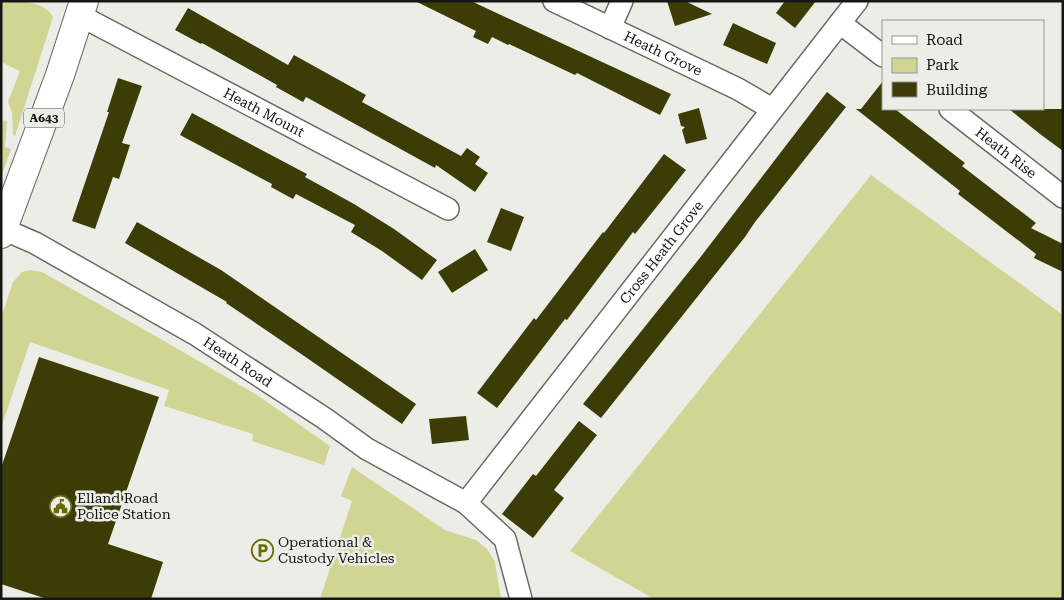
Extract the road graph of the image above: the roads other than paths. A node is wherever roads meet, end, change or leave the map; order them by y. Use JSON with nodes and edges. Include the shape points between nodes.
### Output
{"nodes":[{"id":1,"x":554,"y":1,"type":"edge"},
{"id":2,"x":622,"y":1,"type":"edge"},
{"id":3,"x":857,"y":1,"type":"edge"},
{"id":4,"x":82,"y":8,"type":"edge"},
{"id":5,"x":840,"y":22,"type":"junction"},
{"id":6,"x":610,"y":28,"type":"junction"},
{"id":7,"x":882,"y":55,"type":"edge"},
{"id":8,"x":772,"y":109,"type":"junction"},
{"id":9,"x":951,"y":110,"type":"edge"},
{"id":10,"x":1063,"y":197,"type":"edge"},
{"id":11,"x":448,"y":209,"type":"dead end"},
{"id":12,"x":2,"y":232,"type":"edge"},
{"id":13,"x":466,"y":503,"type":"junction"},
{"id":14,"x":521,"y":599,"type":"edge"}],
"edges":[{"from":1,"to":6,"type":"street","name":"Heath Grove"},
{"from":2,"to":6,"type":"street"},
{"from":3,"to":5,"type":"street","name":"Cross Heath Grove"},
{"from":4,"to":11,"type":"street","name":"Heath Mount"},
{"from":4,"to":12,"type":"main road","number":"A643"},
{"from":5,"to":7,"type":"street"},
{"from":5,"to":8,"type":"street","name":"Cross Heath Grove"},
{"from":6,"to":8,"type":"street","name":"Heath Grove","via":[[738,89]]},
{"from":8,"to":13,"type":"street","name":"Cross Heath Grove"},
{"from":9,"to":10,"type":"street","name":"Heath Rise"},
{"from":12,"to":13,"type":"street","name":"Heath Road","via":[[34,243],[195,334],[367,449]]},
{"from":13,"to":14,"type":"street","name":"Heath Road","via":[[504,539]]}]}
